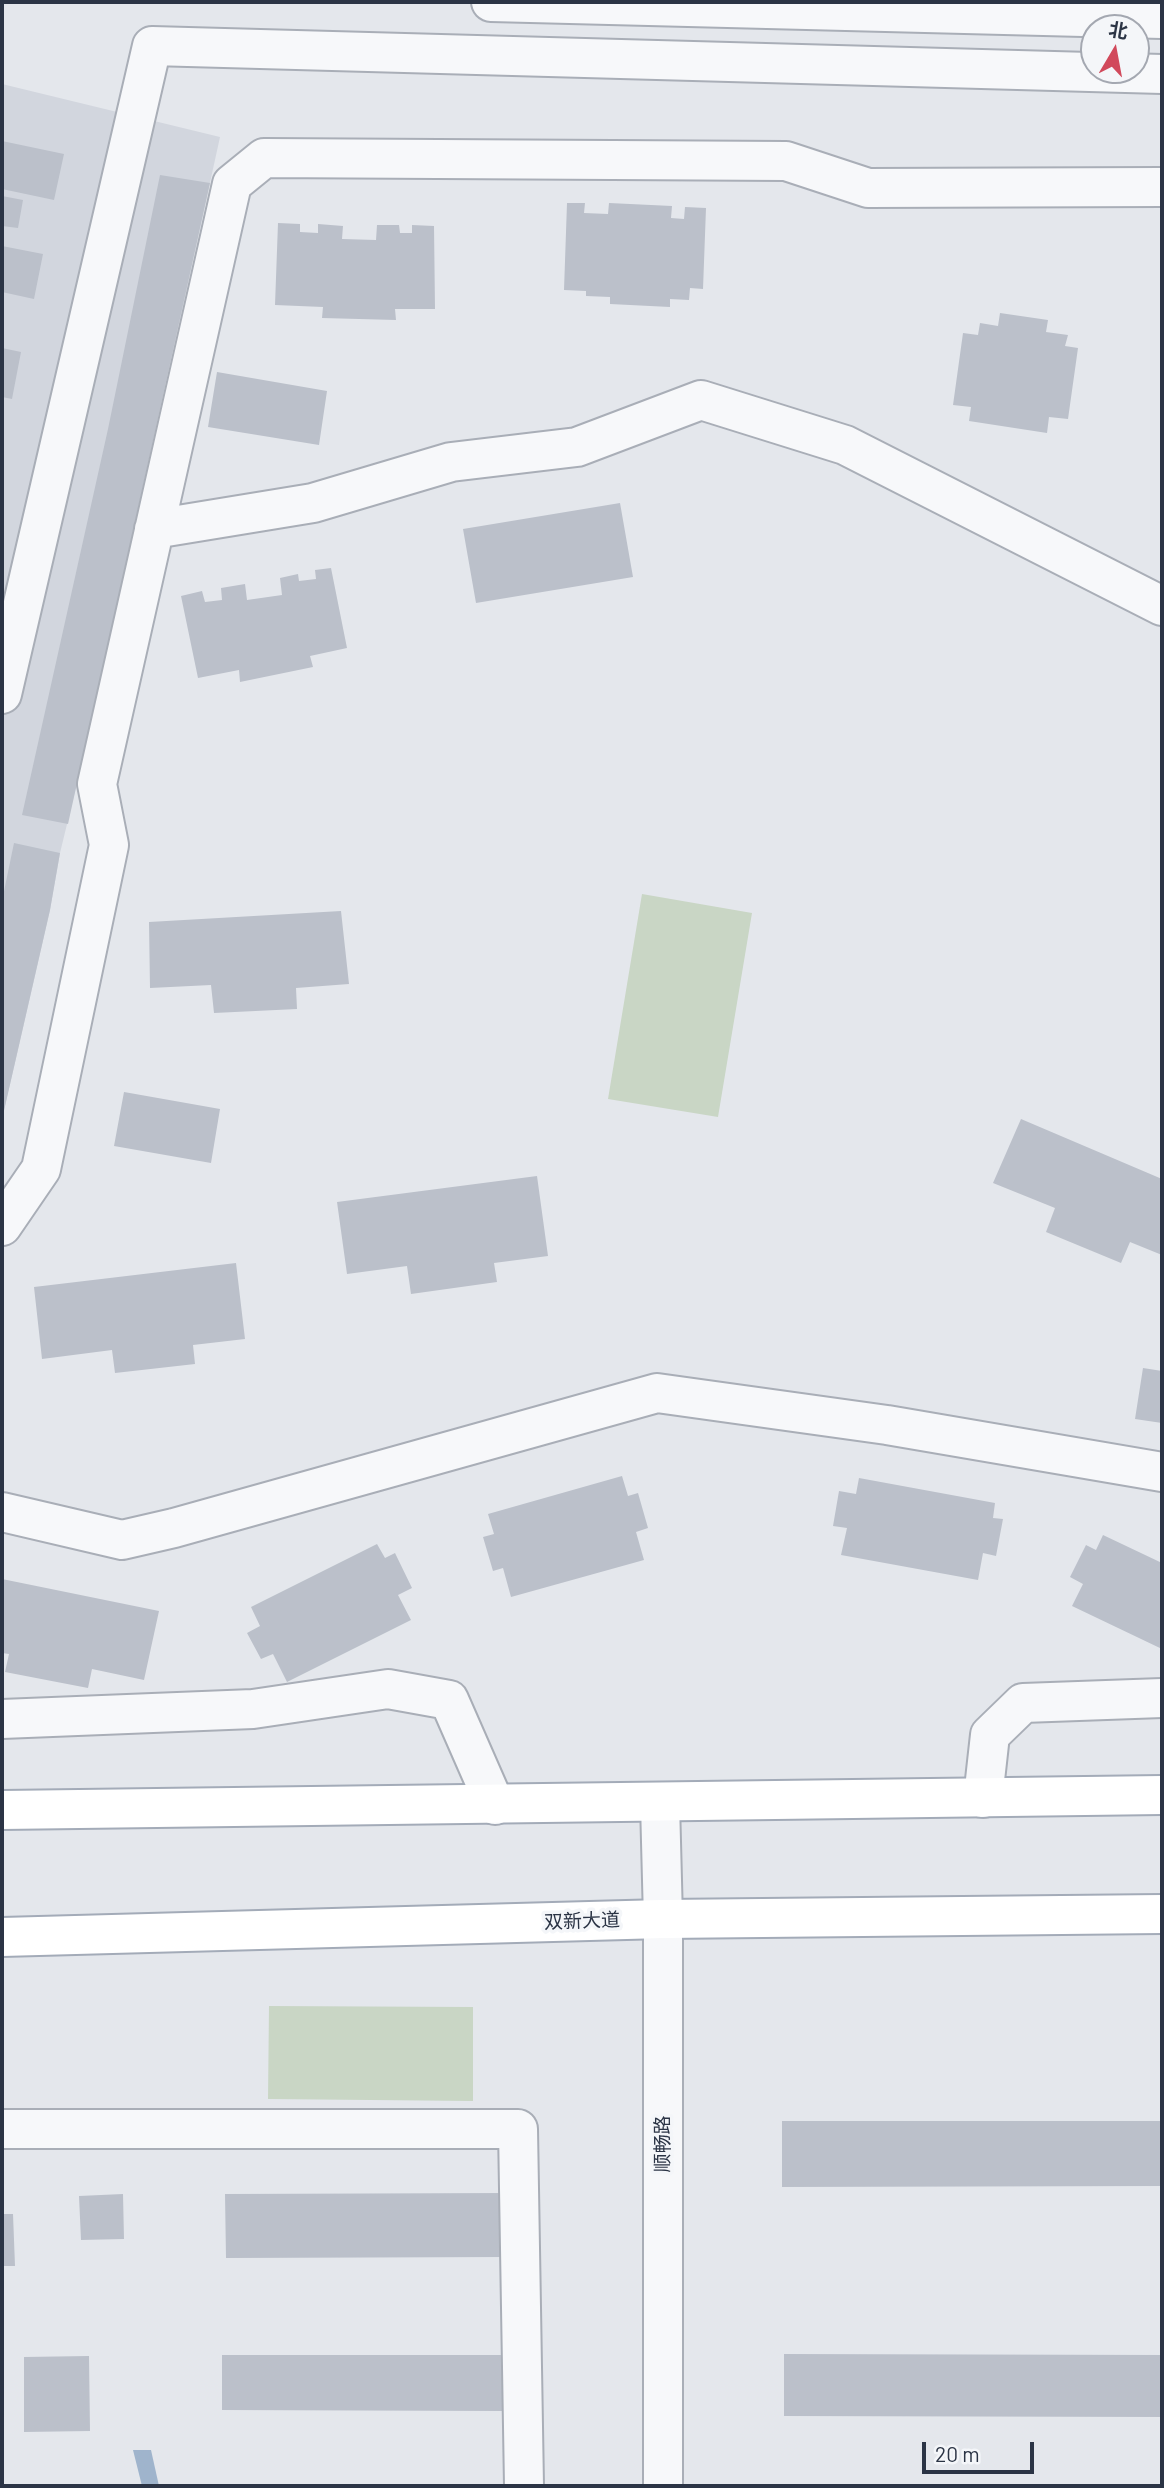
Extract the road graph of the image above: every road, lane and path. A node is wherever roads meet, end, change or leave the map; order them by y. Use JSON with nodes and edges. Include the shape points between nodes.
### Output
{"nodes":[{"id":1,"x":491,"y":2,"type":"edge"},
{"id":2,"x":1162,"y":19,"type":"edge"},
{"id":3,"x":1162,"y":74,"type":"edge"},
{"id":4,"x":1162,"y":187,"type":"edge"},
{"id":5,"x":154,"y":529,"type":"junction"},
{"id":6,"x":1162,"y":606,"type":"edge"},
{"id":7,"x":2,"y":694,"type":"edge"},
{"id":8,"x":2,"y":1227,"type":"edge"},
{"id":9,"x":1162,"y":1472,"type":"edge"},
{"id":10,"x":2,"y":1512,"type":"edge"},
{"id":11,"x":1162,"y":1698,"type":"edge"},
{"id":12,"x":2,"y":1719,"type":"edge"},
{"id":13,"x":1162,"y":1795,"type":"edge"},
{"id":14,"x":983,"y":1798,"type":"junction"},
{"id":15,"x":660,"y":1802,"type":"junction"},
{"id":16,"x":495,"y":1805,"type":"junction"},
{"id":17,"x":2,"y":1810,"type":"edge"},
{"id":18,"x":1162,"y":1914,"type":"edge"},
{"id":19,"x":663,"y":1919,"type":"junction"},
{"id":20,"x":2,"y":1937,"type":"edge"},
{"id":21,"x":2,"y":2129,"type":"edge"},
{"id":22,"x":524,"y":2486,"type":"edge"},
{"id":23,"x":663,"y":2486,"type":"edge"}],
"edges":[{"from":1,"to":2,"type":"street"},
{"from":3,"to":7,"type":"street","via":[[152,46]]},
{"from":4,"to":5,"type":"street","via":[[868,188],[786,161],[264,158],[233,184]]},
{"from":5,"to":6,"type":"street","via":[[313,503],[450,462],[577,447],[701,400],[845,445]]},
{"from":5,"to":8,"type":"street","via":[[97,784],[108,845],[41,1169]]},
{"from":9,"to":10,"type":"street","via":[[887,1425],[657,1393],[122,1540]]},
{"from":11,"to":14,"type":"street","via":[[1023,1703],[989,1735]]},
{"from":12,"to":16,"type":"street","via":[[253,1709],[400,1691],[449,1700]]},
{"from":13,"to":14,"type":"main road"},
{"from":14,"to":15,"type":"main road"},
{"from":15,"to":16,"type":"main road"},
{"from":15,"to":19,"type":"street","name":"顺畅路"},
{"from":16,"to":17,"type":"main road"},
{"from":18,"to":19,"type":"main road","name":"双新大道"},
{"from":19,"to":20,"type":"main road","name":"双新大道"},
{"from":19,"to":23,"type":"street","name":"顺畅路"},
{"from":21,"to":22,"type":"street","via":[[518,2129]]}]}
